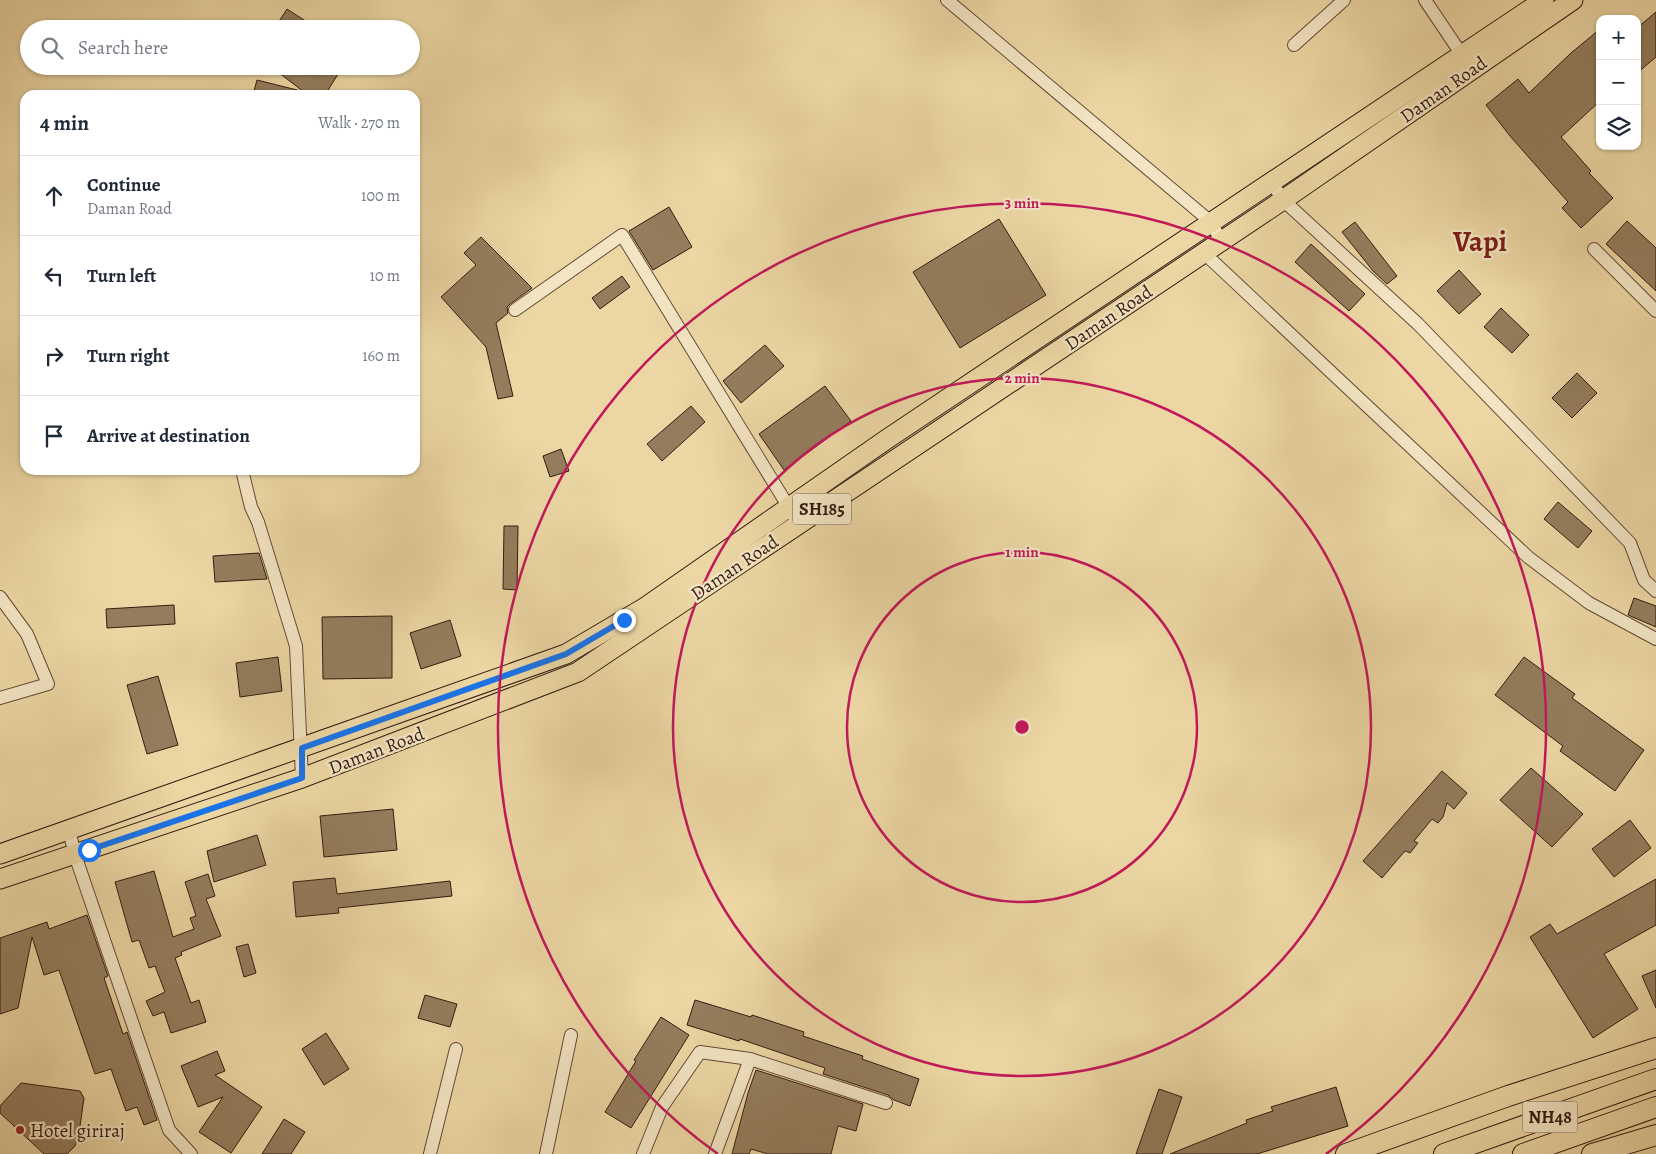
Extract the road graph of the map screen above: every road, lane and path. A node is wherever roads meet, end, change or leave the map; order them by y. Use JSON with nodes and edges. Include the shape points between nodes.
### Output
{"nodes":[{"id":1,"x":947,"y":0,"type":"edge"},
{"id":2,"x":1344,"y":0,"type":"edge"},
{"id":3,"x":1425,"y":0,"type":"edge"},
{"id":4,"x":1544,"y":0,"type":"edge"},
{"id":5,"x":1573,"y":0,"type":"edge"},
{"id":6,"x":1294,"y":45,"type":"dead end"},
{"id":7,"x":1462,"y":55,"type":"junction"},
{"id":8,"x":1272,"y":183,"type":"junction"},
{"id":9,"x":1283,"y":200,"type":"junction"},
{"id":10,"x":1211,"y":222,"type":"junction"},
{"id":11,"x":1221,"y":240,"type":"junction"},
{"id":12,"x":1594,"y":249,"type":"dead end"},
{"id":13,"x":1204,"y":252,"type":"junction"},
{"id":14,"x":515,"y":310,"type":"dead end"},
{"id":15,"x":1656,"y":311,"type":"edge"},
{"id":16,"x":243,"y":475,"type":"edge"},
{"id":17,"x":790,"y":507,"type":"junction"},
{"id":18,"x":799,"y":524,"type":"junction"},
{"id":19,"x":1656,"y":591,"type":"edge"},
{"id":20,"x":0,"y":597,"type":"edge"},
{"id":21,"x":1656,"y":639,"type":"edge"},
{"id":22,"x":0,"y":698,"type":"edge"},
{"id":23,"x":302,"y":748,"type":"junction"},
{"id":24,"x":302,"y":778,"type":"junction"},
{"id":25,"x":69,"y":830,"type":"junction"},
{"id":26,"x":0,"y":854,"type":"edge"},
{"id":27,"x":75,"y":855,"type":"junction"},
{"id":28,"x":0,"y":879,"type":"edge"},
{"id":29,"x":572,"y":1035,"type":"dead end"},
{"id":30,"x":1656,"y":1048,"type":"edge"},
{"id":31,"x":456,"y":1049,"type":"dead end"},
{"id":32,"x":750,"y":1059,"type":"junction"},
{"id":33,"x":1656,"y":1079,"type":"edge"},
{"id":34,"x":886,"y":1103,"type":"dead end"},
{"id":35,"x":1656,"y":1107,"type":"edge"},
{"id":36,"x":1656,"y":1135,"type":"edge"},
{"id":37,"x":191,"y":1154,"type":"edge"},
{"id":38,"x":430,"y":1154,"type":"edge"},
{"id":39,"x":546,"y":1154,"type":"edge"},
{"id":40,"x":643,"y":1154,"type":"edge"},
{"id":41,"x":715,"y":1154,"type":"edge"},
{"id":42,"x":1346,"y":1154,"type":"edge"},
{"id":43,"x":1444,"y":1154,"type":"edge"},
{"id":44,"x":1523,"y":1154,"type":"edge"},
{"id":45,"x":1592,"y":1154,"type":"edge"}],
"edges":[{"from":1,"to":10,"type":"street"},
{"from":2,"to":6,"type":"street"},
{"from":3,"to":7,"type":"street"},
{"from":4,"to":7,"type":"main road"},
{"from":5,"to":9,"type":"main road","name":"Daman Road","number":"SH185"},
{"from":7,"to":8,"type":"main road"},
{"from":8,"to":9,"type":"street"},
{"from":8,"to":10,"type":"main road"},
{"from":9,"to":11,"type":"main road","name":"Daman Road","number":"SH185"},
{"from":9,"to":19,"type":"street","via":[[1418,324],[1630,543],[1644,580]]},
{"from":10,"to":11,"type":"street"},
{"from":10,"to":17,"type":"main road"},
{"from":11,"to":13,"type":"main road","name":"Daman Road","number":"SH185"},
{"from":12,"to":15,"type":"street"},
{"from":13,"to":18,"type":"main road","name":"Daman Road","number":"SH185"},
{"from":13,"to":21,"type":"street","via":[[1528,558],[1589,603]]},
{"from":14,"to":17,"type":"street","via":[[622,235]]},
{"from":16,"to":23,"type":"street","via":[[296,646]]},
{"from":17,"to":18,"type":"street"},
{"from":17,"to":23,"type":"main road","via":[[644,608],[566,654]]},
{"from":18,"to":24,"type":"main road","name":"Daman Road","number":"SH185","via":[[578,672]]},
{"from":20,"to":22,"type":"street","via":[[28,634],[48,684]]},
{"from":23,"to":24,"type":"street"},
{"from":23,"to":25,"type":"main road"},
{"from":24,"to":27,"type":"main road","name":"Daman Road","number":"SH185"},
{"from":25,"to":26,"type":"main road"},
{"from":25,"to":27,"type":"street"},
{"from":27,"to":28,"type":"main road","name":"Daman Road","number":"SH185"},
{"from":27,"to":37,"type":"street","via":[[169,1130]]},
{"from":29,"to":39,"type":"street"},
{"from":30,"to":42,"type":"highway"},
{"from":31,"to":38,"type":"street"},
{"from":32,"to":34,"type":"street"},
{"from":32,"to":40,"type":"street","via":[[700,1052],[662,1107]]},
{"from":32,"to":41,"type":"street"},
{"from":33,"to":43,"type":"highway","number":"NH48"},
{"from":35,"to":44,"type":"highway","number":"NH48"},
{"from":36,"to":45,"type":"highway"}]}
